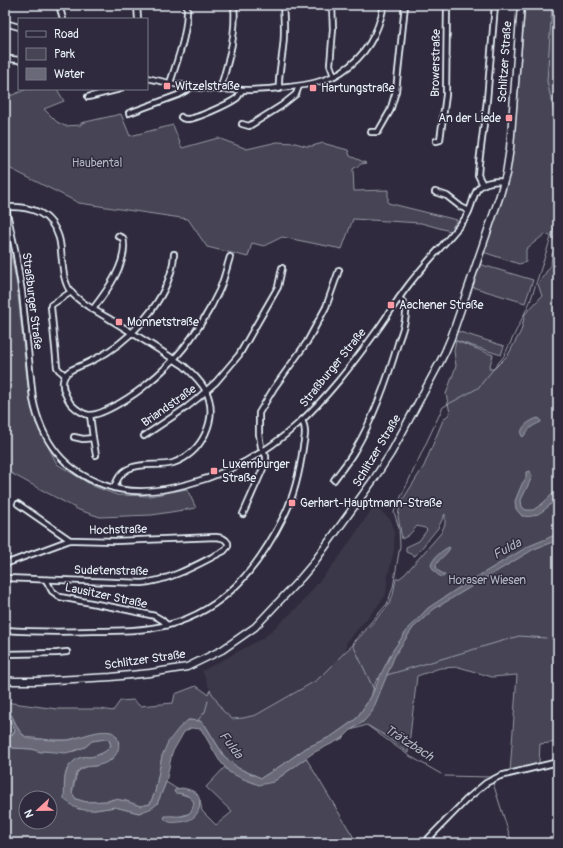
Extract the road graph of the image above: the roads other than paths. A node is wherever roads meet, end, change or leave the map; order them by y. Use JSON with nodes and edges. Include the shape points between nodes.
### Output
{"nodes":[{"id":1,"x":59,"y":5,"type":"edge"},
{"id":2,"x":137,"y":5,"type":"edge"},
{"id":3,"x":187,"y":5,"type":"edge"},
{"id":4,"x":234,"y":5,"type":"edge"},
{"id":5,"x":283,"y":5,"type":"edge"},
{"id":6,"x":332,"y":5,"type":"edge"},
{"id":7,"x":384,"y":5,"type":"edge"},
{"id":8,"x":405,"y":5,"type":"edge"},
{"id":9,"x":447,"y":5,"type":"edge"},
{"id":10,"x":495,"y":5,"type":"edge"},
{"id":11,"x":521,"y":5,"type":"edge"},
{"id":12,"x":63,"y":18,"type":"edge"},
{"id":13,"x":138,"y":18,"type":"edge"},
{"id":14,"x":5,"y":23,"type":"edge"},
{"id":15,"x":18,"y":27,"type":"edge"},
{"id":16,"x":5,"y":59,"type":"edge"},
{"id":17,"x":18,"y":60,"type":"edge"},
{"id":18,"x":334,"y":76,"type":"junction"},
{"id":19,"x":148,"y":78,"type":"edge"},
{"id":20,"x":170,"y":83,"type":"junction"},
{"id":21,"x":299,"y":86,"type":"junction"},
{"id":22,"x":192,"y":87,"type":"junction"},
{"id":23,"x":279,"y":88,"type":"junction"},
{"id":24,"x":116,"y":90,"type":"edge"},
{"id":25,"x":220,"y":90,"type":"junction"},
{"id":26,"x":242,"y":90,"type":"junction"},
{"id":27,"x":88,"y":97,"type":"dead end"},
{"id":28,"x":129,"y":112,"type":"dead end"},
{"id":29,"x":181,"y":117,"type":"dead end"},
{"id":30,"x":242,"y":124,"type":"dead end"},
{"id":31,"x":371,"y":132,"type":"dead end"},
{"id":32,"x":436,"y":141,"type":"dead end"},
{"id":33,"x":504,"y":182,"type":"junction"},
{"id":34,"x":483,"y":184,"type":"junction"},
{"id":35,"x":435,"y":192,"type":"dead end"},
{"id":36,"x":6,"y":206,"type":"edge"},
{"id":37,"x":469,"y":211,"type":"junction"},
{"id":38,"x":118,"y":236,"type":"dead end"},
{"id":39,"x":174,"y":254,"type":"dead end"},
{"id":40,"x":230,"y":257,"type":"dead end"},
{"id":41,"x":282,"y":268,"type":"dead end"},
{"id":42,"x":339,"y":270,"type":"dead end"},
{"id":43,"x":71,"y":292,"type":"junction"},
{"id":44,"x":399,"y":298,"type":"junction"},
{"id":45,"x":93,"y":309,"type":"junction"},
{"id":46,"x":132,"y":333,"type":"junction"},
{"id":47,"x":174,"y":360,"type":"junction"},
{"id":48,"x":65,"y":375,"type":"junction"},
{"id":49,"x":206,"y":392,"type":"junction"},
{"id":50,"x":90,"y":415,"type":"junction"},
{"id":51,"x":302,"y":420,"type":"junction"},
{"id":52,"x":144,"y":436,"type":"dead end"},
{"id":53,"x":74,"y":437,"type":"dead end"},
{"id":54,"x":93,"y":438,"type":"junction"},
{"id":55,"x":264,"y":451,"type":"junction"},
{"id":56,"x":96,"y":455,"type":"dead end"},
{"id":57,"x":334,"y":480,"type":"dead end"},
{"id":58,"x":114,"y":488,"type":"junction"},
{"id":59,"x":18,"y":504,"type":"dead end"},
{"id":60,"x":243,"y":514,"type":"dead end"},
{"id":61,"x":70,"y":540,"type":"junction"},
{"id":62,"x":228,"y":543,"type":"joint"},
{"id":63,"x":5,"y":564,"type":"edge"},
{"id":64,"x":5,"y":578,"type":"edge"},
{"id":65,"x":46,"y":580,"type":"junction"},
{"id":66,"x":167,"y":626,"type":"junction"},
{"id":67,"x":5,"y":630,"type":"edge"},
{"id":68,"x":67,"y":652,"type":"dead end"},
{"id":69,"x":5,"y":654,"type":"edge"},
{"id":70,"x":5,"y":680,"type":"edge"},
{"id":71,"x":558,"y":762,"type":"edge"},
{"id":72,"x":424,"y":843,"type":"edge"}],
"edges":[{"from":1,"to":12,"type":"street"},
{"from":2,"to":13,"type":"street"},
{"from":3,"to":20,"type":"street","via":[[184,36]]},
{"from":4,"to":25,"type":"street","via":[[233,43]]},
{"from":5,"to":23,"type":"street","via":[[284,41]]},
{"from":6,"to":18,"type":"street","via":[[330,64]]},
{"from":7,"to":18,"type":"street","via":[[378,27],[366,49],[354,63]]},
{"from":8,"to":31,"type":"street","via":[[394,100],[378,132]]},
{"from":9,"to":32,"type":"street","name":"Browerstraße","via":[[446,95],[440,140]]},
{"from":10,"to":34,"type":"street","via":[[487,100],[478,163],[478,175]]},
{"from":11,"to":33,"type":"main road","name":"Schlitzer Straße","via":[[511,135]]},
{"from":14,"to":15,"type":"street"},
{"from":16,"to":17,"type":"street"},
{"from":18,"to":21,"type":"street"},
{"from":19,"to":20,"type":"street"},
{"from":20,"to":22,"type":"street"},
{"from":21,"to":23,"type":"street"},
{"from":21,"to":30,"type":"street","via":[[296,94],[281,106],[249,126]]},
{"from":22,"to":25,"type":"street"},
{"from":22,"to":28,"type":"street","via":[[178,95]]},
{"from":23,"to":26,"type":"street"},
{"from":24,"to":27,"type":"street"},
{"from":25,"to":26,"type":"street"},
{"from":26,"to":29,"type":"street","via":[[227,104],[185,120]]},
{"from":33,"to":34,"type":"street"},
{"from":33,"to":70,"type":"main road","name":"Schlitzer Straße","via":[[445,352],[390,452],[374,479],[312,565],[255,627],[222,650],[187,667],[111,677]]},
{"from":34,"to":37,"type":"street","name":"Straßburger Straße","via":[[476,191]]},
{"from":35,"to":37,"type":"street","via":[[447,196]]},
{"from":36,"to":43,"type":"street","via":[[33,210],[41,213],[52,223],[58,237],[65,278]]},
{"from":36,"to":58,"type":"street","name":"Straßburger Straße","via":[[19,271],[32,392],[39,421],[44,434],[69,466],[84,477]]},
{"from":37,"to":44,"type":"street","name":"Straßburger Straße"},
{"from":38,"to":45,"type":"street","via":[[123,238],[125,245],[121,261],[114,280]]},
{"from":39,"to":46,"type":"street","via":[[174,264],[159,299]]},
{"from":40,"to":47,"type":"street","via":[[221,286],[203,321]]},
{"from":41,"to":49,"type":"street","name":"Briandstraße","via":[[278,287],[239,355]]},
{"from":42,"to":55,"type":"street","via":[[326,307],[307,342],[259,413],[259,434]]},
{"from":43,"to":45,"type":"street"},
{"from":43,"to":48,"type":"street","via":[[51,305],[57,367]]},
{"from":44,"to":51,"type":"street","name":"Straßburger Straße","via":[[339,380]]},
{"from":44,"to":57,"type":"street","via":[[405,304],[406,311],[389,373],[366,428]]},
{"from":45,"to":46,"type":"street"},
{"from":46,"to":47,"type":"street"},
{"from":46,"to":48,"type":"street","via":[[106,353]]},
{"from":47,"to":49,"type":"street","via":[[193,373]]},
{"from":47,"to":50,"type":"street","via":[[138,392],[100,413]]},
{"from":48,"to":50,"type":"street","via":[[63,387],[70,402],[75,408]]},
{"from":49,"to":52,"type":"street","name":"Briandstraße"},
{"from":49,"to":58,"type":"street","via":[[210,409],[209,423],[194,451],[173,463],[128,469],[119,476]]},
{"from":50,"to":54,"type":"street"},
{"from":51,"to":55,"type":"street","name":"Straßburger Straße"},
{"from":51,"to":66,"type":"street","via":[[305,432],[298,476],[286,510],[269,544],[248,573],[220,601],[196,615]]},
{"from":53,"to":54,"type":"street"},
{"from":54,"to":56,"type":"street"},
{"from":55,"to":58,"type":"street","name":"Straßburger Straße","via":[[225,472],[183,486],[145,491]]},
{"from":55,"to":60,"type":"street","via":[[266,462]]},
{"from":59,"to":61,"type":"street"},
{"from":61,"to":62,"type":"street","name":"Hochstraße","via":[[216,537],[226,539]]},
{"from":61,"to":63,"type":"street"},
{"from":62,"to":65,"type":"street","name":"Sudetenstraße","via":[[224,551],[154,582]]},
{"from":64,"to":65,"type":"street","name":"Sudetenstraße"},
{"from":65,"to":66,"type":"street","name":"Lausitzer Straße","via":[[52,592],[60,597],[155,616]]},
{"from":66,"to":67,"type":"street","via":[[113,631]]},
{"from":68,"to":69,"type":"street"},
{"from":71,"to":72,"type":"street","via":[[500,776],[486,783]]}]}
